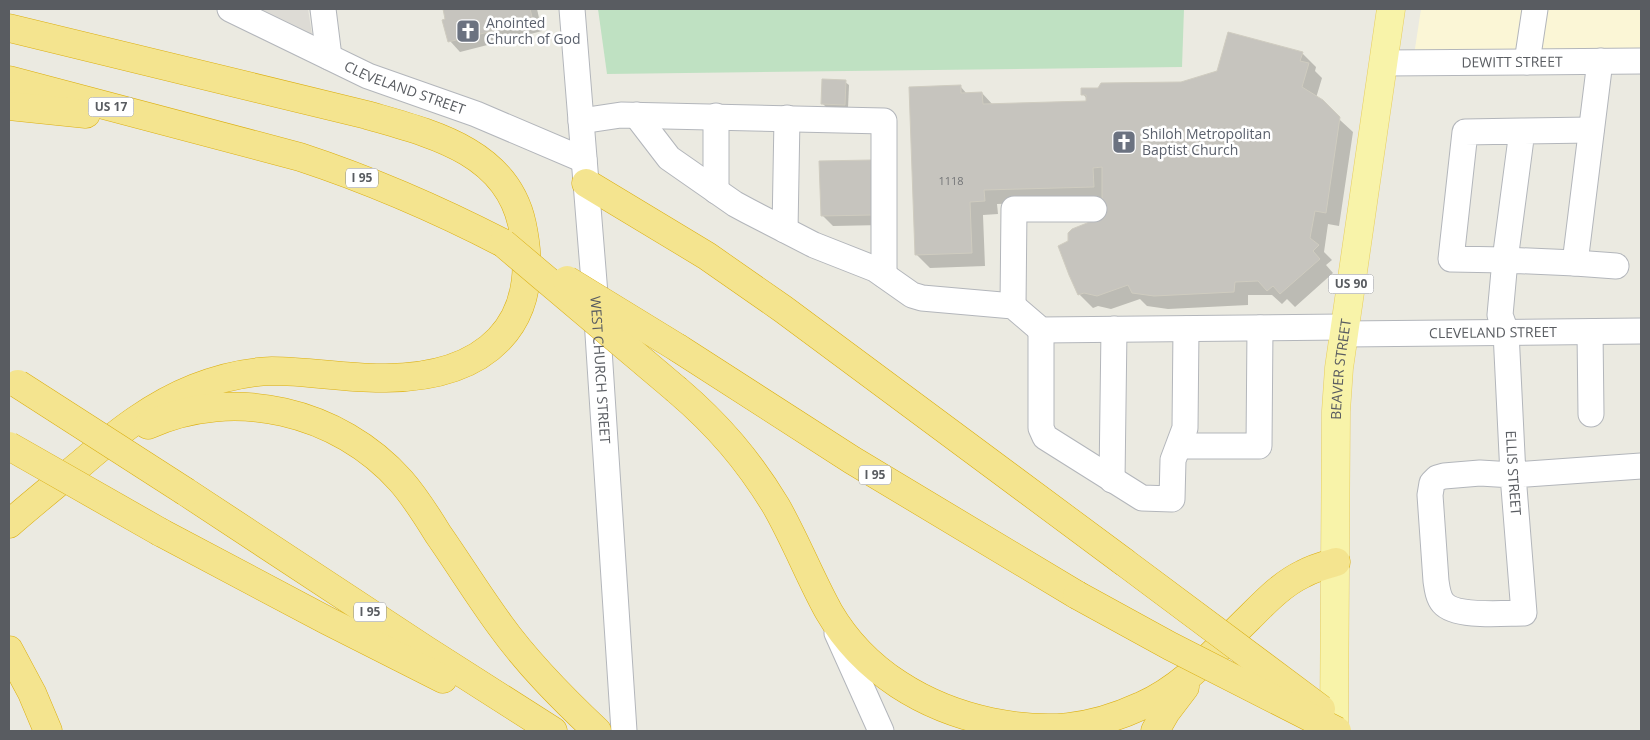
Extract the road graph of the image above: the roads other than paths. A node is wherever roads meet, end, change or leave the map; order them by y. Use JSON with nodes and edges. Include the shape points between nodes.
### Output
{"nodes":[{"id":1,"x":230,"y":9,"type":"edge"},
{"id":2,"x":323,"y":9,"type":"edge"},
{"id":3,"x":572,"y":9,"type":"edge"},
{"id":4,"x":1392,"y":9,"type":"edge"},
{"id":5,"x":1535,"y":9,"type":"edge"},
{"id":6,"x":9,"y":28,"type":"edge"},
{"id":7,"x":329,"y":56,"type":"junction"},
{"id":8,"x":1600,"y":61,"type":"junction"},
{"id":9,"x":1641,"y":61,"type":"edge"},
{"id":10,"x":1526,"y":62,"type":"junction"},
{"id":11,"x":1383,"y":63,"type":"junction"},
{"id":12,"x":9,"y":80,"type":"edge"},
{"id":13,"x":9,"y":106,"type":"edge"},
{"id":14,"x":636,"y":115,"type":"junction"},
{"id":15,"x":716,"y":116,"type":"junction"},
{"id":16,"x":788,"y":118,"type":"junction"},
{"id":17,"x":581,"y":121,"type":"junction"},
{"id":18,"x":1591,"y":130,"type":"junction"},
{"id":19,"x":1522,"y":131,"type":"junction"},
{"id":20,"x":213,"y":134,"type":"junction"},
{"id":21,"x":585,"y":171,"type":"junction"},
{"id":22,"x":716,"y":191,"type":"junction"},
{"id":23,"x":1094,"y":209,"type":"dead end"},
{"id":24,"x":785,"y":230,"type":"junction"},
{"id":25,"x":503,"y":243,"type":"junction"},
{"id":26,"x":1505,"y":260,"type":"junction"},
{"id":27,"x":1576,"y":263,"type":"junction"},
{"id":28,"x":1616,"y":266,"type":"dead end"},
{"id":29,"x":884,"y":275,"type":"junction"},
{"id":30,"x":1013,"y":306,"type":"junction"},
{"id":31,"x":1260,"y":328,"type":"junction"},
{"id":32,"x":1186,"y":329,"type":"junction"},
{"id":33,"x":1041,"y":330,"type":"junction"},
{"id":34,"x":1114,"y":330,"type":"junction"},
{"id":35,"x":1344,"y":330,"type":"junction"},
{"id":36,"x":1641,"y":331,"type":"edge"},
{"id":37,"x":1506,"y":332,"type":"junction"},
{"id":38,"x":1590,"y":332,"type":"junction"},
{"id":39,"x":13,"y":381,"type":"edge"},
{"id":40,"x":1591,"y":414,"type":"dead end"},
{"id":41,"x":9,"y":446,"type":"edge"},
{"id":42,"x":1179,"y":446,"type":"junction"},
{"id":43,"x":89,"y":457,"type":"junction"},
{"id":44,"x":1641,"y":466,"type":"edge"},
{"id":45,"x":1513,"y":475,"type":"junction"},
{"id":46,"x":1112,"y":480,"type":"junction"},
{"id":47,"x":9,"y":524,"type":"edge"},
{"id":48,"x":1336,"y":562,"type":"junction"},
{"id":49,"x":822,"y":597,"type":"junction"},
{"id":50,"x":1222,"y":644,"type":"junction"},
{"id":51,"x":9,"y":650,"type":"edge"},
{"id":52,"x":48,"y":731,"type":"edge"},
{"id":53,"x":548,"y":731,"type":"edge"},
{"id":54,"x":553,"y":731,"type":"edge"},
{"id":55,"x":597,"y":731,"type":"edge"},
{"id":56,"x":624,"y":731,"type":"edge"},
{"id":57,"x":881,"y":731,"type":"edge"},
{"id":58,"x":1155,"y":731,"type":"edge"},
{"id":59,"x":1336,"y":731,"type":"edge"},
{"id":60,"x":1350,"y":731,"type":"edge"}],
"edges":[{"from":1,"to":7,"type":"street","name":"CLEVELAND STREET"},
{"from":2,"to":7,"type":"street"},
{"from":3,"to":17,"type":"street","name":"WEST CHURCH STREET"},
{"from":4,"to":11,"type":"main road","name":"BEAVER STREET","number":"US 90"},
{"from":5,"to":10,"type":"street"},
{"from":6,"to":43,"type":"highway","via":[[328,105],[399,124],[454,144],[479,159],[501,180],[516,205],[524,234],[525,284],[518,312],[500,338],[475,358],[442,371],[405,377],[367,378],[272,371],[216,380],[158,404]]},
{"from":7,"to":21,"type":"street","name":"CLEVELAND STREET","via":[[368,76],[476,114]]},
{"from":8,"to":9,"type":"street","name":"DEWITT STREET"},
{"from":8,"to":10,"type":"street","name":"DEWITT STREET"},
{"from":8,"to":18,"type":"street"},
{"from":10,"to":11,"type":"street","name":"DEWITT STREET"},
{"from":11,"to":35,"type":"main road","name":"BEAVER STREET","number":"US 90"},
{"from":12,"to":20,"type":"highway","number":"US 17"},
{"from":13,"to":20,"type":"highway","number":"I 95","via":[[125,118]]},
{"from":14,"to":15,"type":"street"},
{"from":14,"to":17,"type":"street"},
{"from":14,"to":22,"type":"street","via":[[669,158]]},
{"from":15,"to":16,"type":"street"},
{"from":15,"to":22,"type":"street"},
{"from":16,"to":24,"type":"street"},
{"from":16,"to":29,"type":"street","via":[[884,121]]},
{"from":17,"to":21,"type":"street","name":"WEST CHURCH STREET"},
{"from":18,"to":19,"type":"street"},
{"from":18,"to":27,"type":"street"},
{"from":19,"to":26,"type":"street","name":"ELLIS STREET"},
{"from":19,"to":26,"type":"street","via":[[1465,132],[1451,259]]},
{"from":20,"to":25,"type":"highway","number":"I 95","via":[[300,157],[352,175],[427,205]]},
{"from":21,"to":56,"type":"street","name":"WEST CHURCH STREET"},
{"from":21,"to":60,"type":"highway","bridge":true,"via":[[783,308]]},
{"from":22,"to":24,"type":"street"},
{"from":23,"to":30,"type":"street","via":[[1014,209]]},
{"from":24,"to":29,"type":"street"},
{"from":25,"to":49,"type":"highway","bridge":true,"via":[[713,422],[749,465],[790,531]]},
{"from":25,"to":59,"type":"highway","number":"I 95","bridge":true,"via":[[678,348],[859,465],[1077,595]]},
{"from":26,"to":27,"type":"street"},
{"from":26,"to":37,"type":"street","name":"ELLIS STREET","via":[[1500,315]]},
{"from":27,"to":28,"type":"street"},
{"from":29,"to":30,"type":"street","via":[[905,291],[922,298]]},
{"from":30,"to":33,"type":"street"},
{"from":31,"to":32,"type":"street","name":"CLEVELAND STREET"},
{"from":31,"to":35,"type":"street","name":"CLEVELAND STREET"},
{"from":31,"to":42,"type":"street","via":[[1259,446]]},
{"from":32,"to":34,"type":"street","name":"CLEVELAND STREET"},
{"from":32,"to":42,"type":"street","via":[[1185,428]]},
{"from":33,"to":34,"type":"street","name":"CLEVELAND STREET"},
{"from":33,"to":46,"type":"street","via":[[1042,432],[1049,441]]},
{"from":34,"to":46,"type":"street"},
{"from":35,"to":37,"type":"street","name":"CLEVELAND STREET"},
{"from":35,"to":48,"type":"main road","name":"BEAVER STREET","number":"US 90","via":[[1336,411]]},
{"from":36,"to":38,"type":"street","name":"CLEVELAND STREET"},
{"from":37,"to":38,"type":"street","name":"CLEVELAND STREET"},
{"from":37,"to":45,"type":"street","name":"ELLIS STREET"},
{"from":38,"to":40,"type":"street"},
{"from":39,"to":54,"type":"highway","number":"I 95","bridge":true},
{"from":41,"to":53,"type":"highway","bridge":true,"via":[[160,532],[326,620]]},
{"from":42,"to":46,"type":"street","via":[[1172,466],[1172,499],[1142,498]]},
{"from":43,"to":47,"type":"highway"},
{"from":43,"to":55,"type":"highway","via":[[154,422],[213,408],[251,406],[283,411],[347,436],[375,456],[401,481],[516,646],[542,677]]},
{"from":44,"to":45,"type":"street"},
{"from":45,"to":45,"type":"street","name":"ELLIS STREET","via":[[1524,613],[1459,612],[1449,608],[1442,603],[1436,581],[1432,483],[1444,476]]},
{"from":48,"to":50,"type":"highway","via":[[1302,574],[1285,585]]},
{"from":48,"to":59,"type":"main road","name":"BEAVER STREET","number":"US 90"},
{"from":49,"to":50,"type":"highway","via":[[856,648],[904,689],[961,714],[1034,728],[1090,724],[1142,706],[1174,687]]},
{"from":49,"to":57,"type":"street"},
{"from":50,"to":58,"type":"highway","via":[[1178,694]]},
{"from":51,"to":52,"type":"highway"}]}
